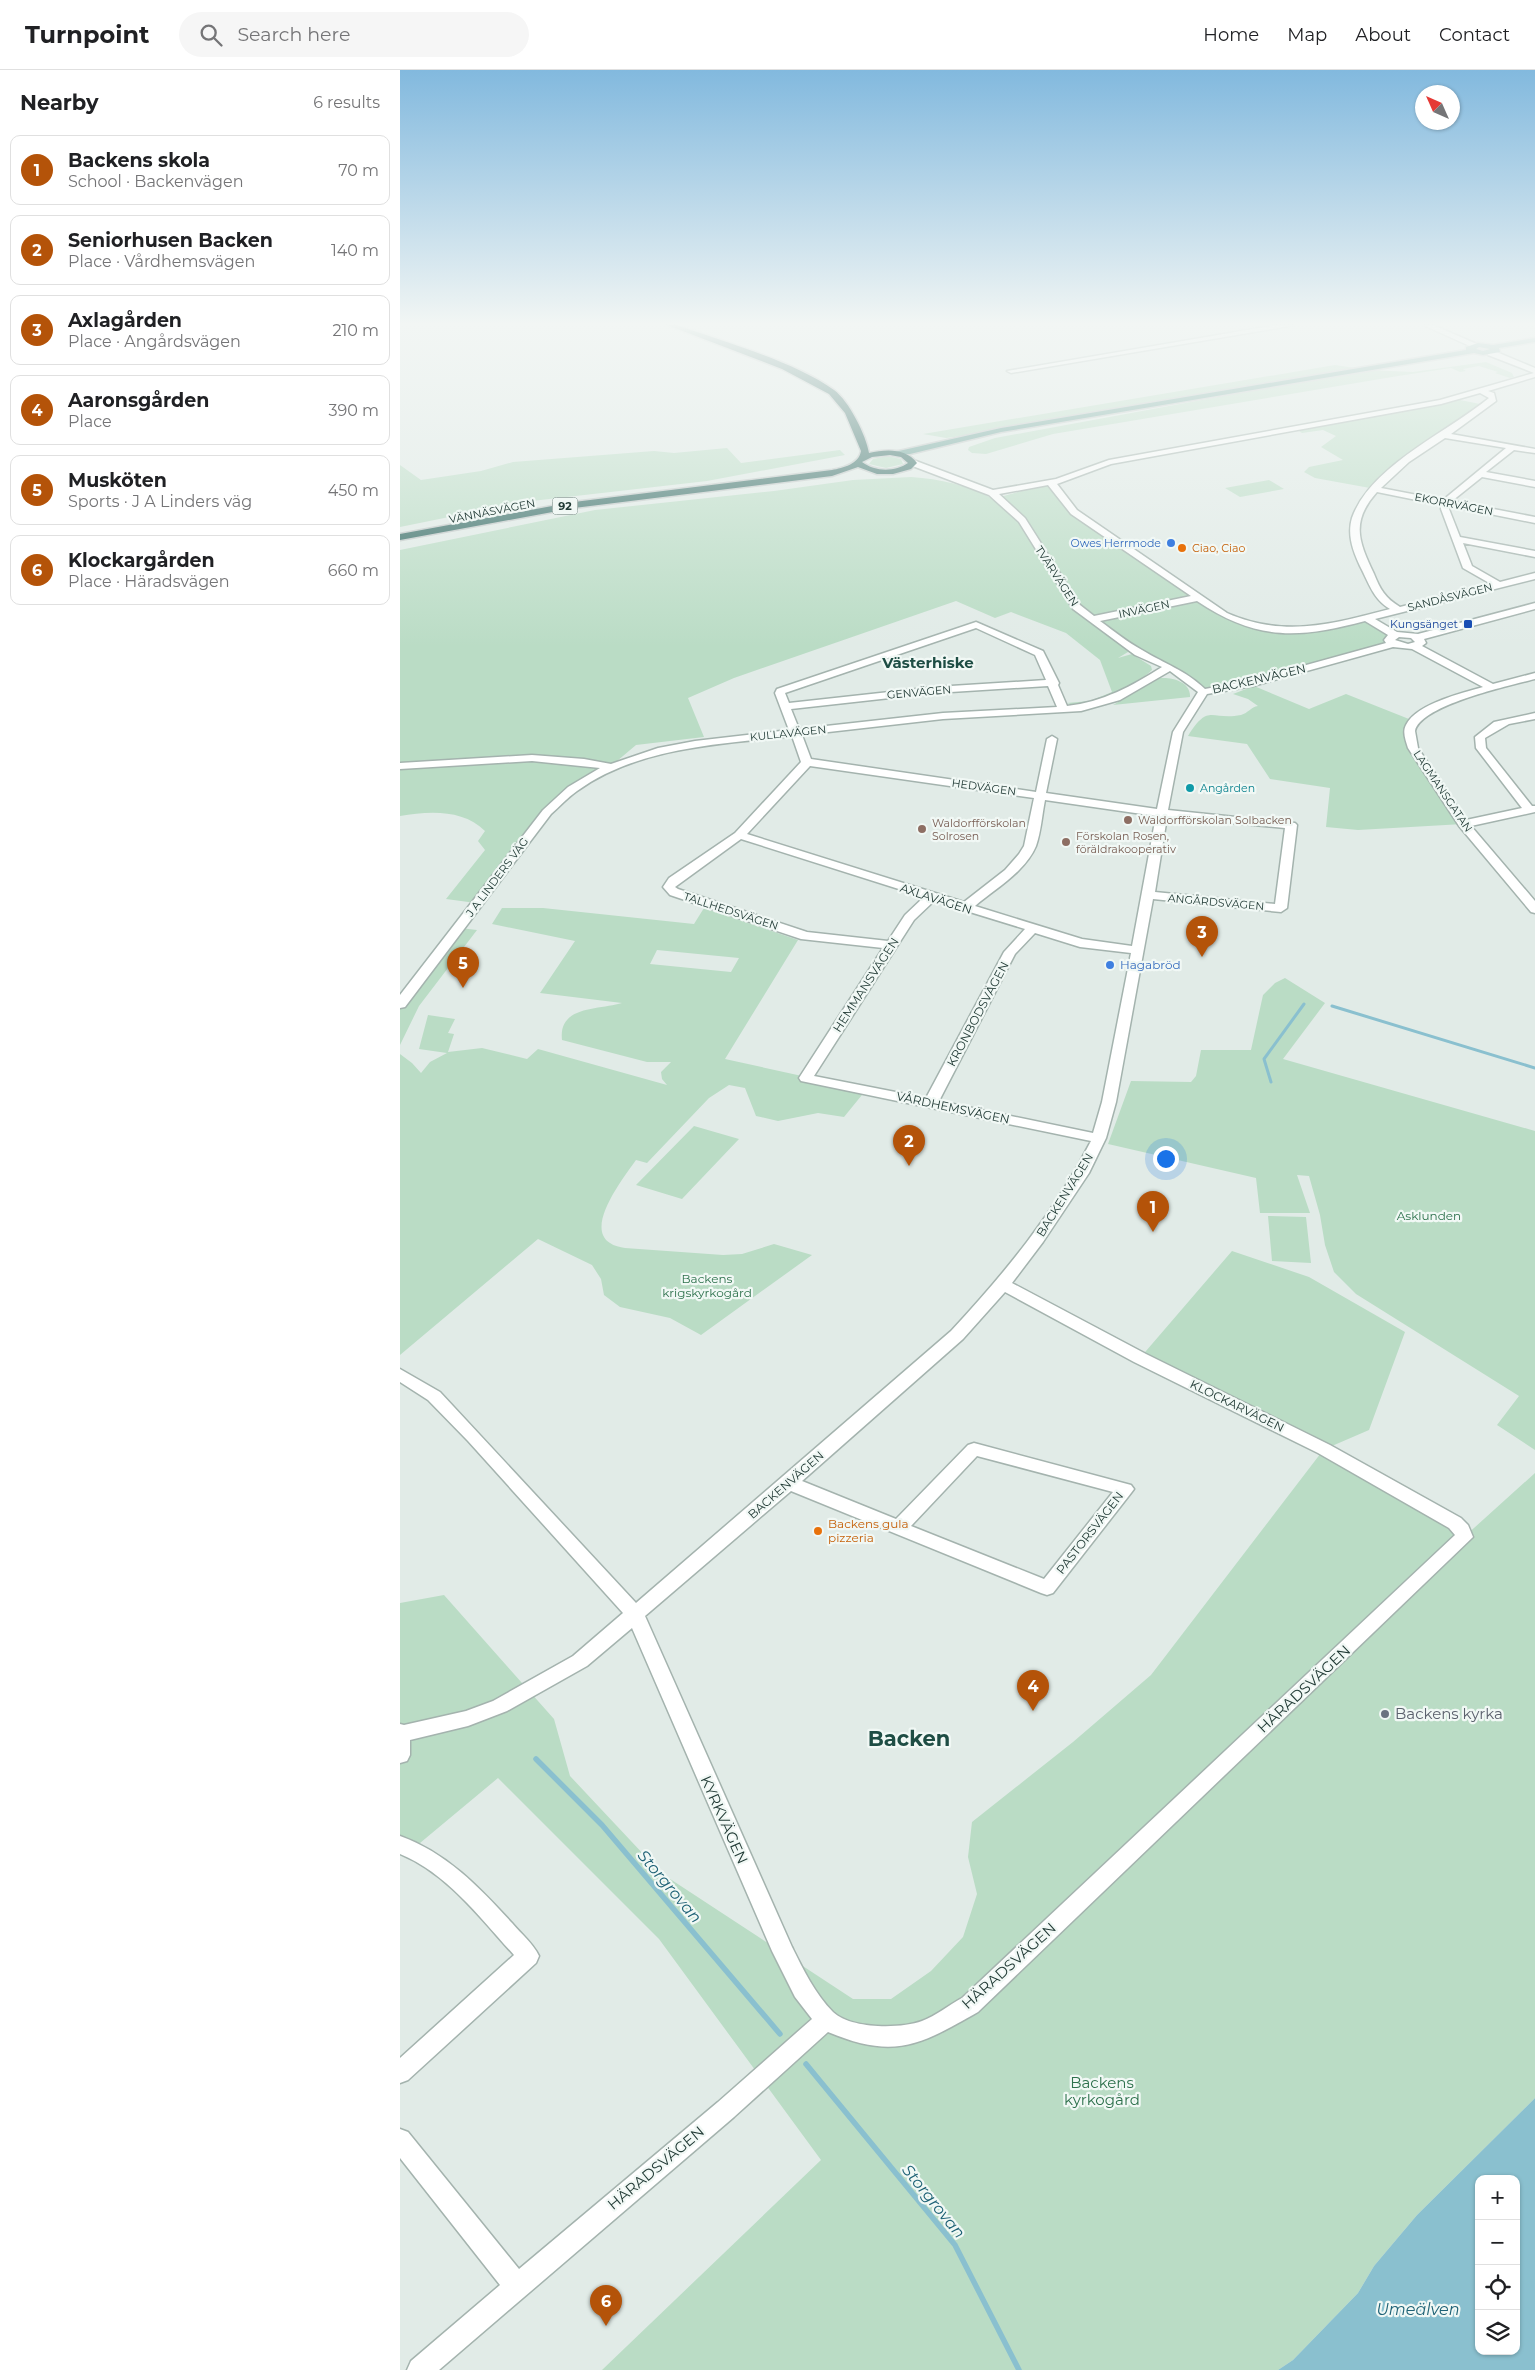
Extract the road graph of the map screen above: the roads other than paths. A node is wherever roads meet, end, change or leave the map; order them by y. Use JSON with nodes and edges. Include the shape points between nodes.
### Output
{"nodes":[{"id":1,"x":857,"y":432,"type":"edge"},
{"id":2,"x":991,"y":432,"type":"edge"},
{"id":3,"x":1275,"y":432,"type":"edge"},
{"id":4,"x":1448,"y":432,"type":"edge"},
{"id":5,"x":1444,"y":435,"type":"junction"},
{"id":6,"x":860,"y":441,"type":"junction"},
{"id":7,"x":934,"y":446,"type":"junction"},
{"id":8,"x":1512,"y":447,"type":"junction"},
{"id":9,"x":1534,"y":450,"type":"edge"},
{"id":10,"x":892,"y":453,"type":"junction"},
{"id":11,"x":861,"y":460,"type":"junction"},
{"id":12,"x":913,"y":462,"type":"junction"},
{"id":13,"x":897,"y":470,"type":"junction"},
{"id":14,"x":885,"y":471,"type":"junction"},
{"id":15,"x":1481,"y":474,"type":"junction"},
{"id":16,"x":942,"y":476,"type":"junction"},
{"id":17,"x":1050,"y":483,"type":"junction"},
{"id":18,"x":1535,"y":484,"type":"edge"},
{"id":19,"x":1374,"y":489,"type":"junction"},
{"id":20,"x":992,"y":493,"type":"junction"},
{"id":21,"x":1446,"y":502,"type":"junction"},
{"id":22,"x":1535,"y":520,"type":"edge"},
{"id":23,"x":1456,"y":538,"type":"junction"},
{"id":24,"x":400,"y":539,"type":"edge"},
{"id":25,"x":1535,"y":554,"type":"edge"},
{"id":26,"x":1535,"y":576,"type":"edge"},
{"id":27,"x":1499,"y":585,"type":"junction"},
{"id":28,"x":1196,"y":598,"type":"junction"},
{"id":29,"x":1535,"y":606,"type":"edge"},
{"id":30,"x":1398,"y":610,"type":"junction"},
{"id":31,"x":1366,"y":618,"type":"junction"},
{"id":32,"x":1091,"y":620,"type":"junction"},
{"id":33,"x":1394,"y":639,"type":"junction"},
{"id":34,"x":1416,"y":642,"type":"junction"},
{"id":35,"x":1170,"y":668,"type":"junction"},
{"id":36,"x":1535,"y":676,"type":"edge"},
{"id":37,"x":1054,"y":683,"type":"junction"},
{"id":38,"x":1492,"y":688,"type":"junction"},
{"id":39,"x":1202,"y":692,"type":"junction"},
{"id":40,"x":786,"y":706,"type":"junction"},
{"id":41,"x":1064,"y":709,"type":"junction"},
{"id":42,"x":1535,"y":716,"type":"edge"},
{"id":43,"x":796,"y":733,"type":"junction"},
{"id":44,"x":1052,"y":739,"type":"dead end"},
{"id":45,"x":807,"y":762,"type":"junction"},
{"id":46,"x":400,"y":766,"type":"edge"},
{"id":47,"x":610,"y":767,"type":"junction"},
{"id":48,"x":1041,"y":796,"type":"junction"},
{"id":49,"x":1532,"y":809,"type":"edge"},
{"id":50,"x":1161,"y":814,"type":"junction"},
{"id":51,"x":1463,"y":824,"type":"junction"},
{"id":52,"x":739,"y":836,"type":"junction"},
{"id":53,"x":1148,"y":895,"type":"junction"},
{"id":54,"x":931,"y":898,"type":"junction"},
{"id":55,"x":964,"y":908,"type":"junction"},
{"id":56,"x":1535,"y":909,"type":"edge"},
{"id":57,"x":1032,"y":929,"type":"junction"},
{"id":58,"x":892,"y":945,"type":"junction"},
{"id":59,"x":1137,"y":950,"type":"junction"},
{"id":60,"x":400,"y":1004,"type":"edge"},
{"id":61,"x":806,"y":1078,"type":"joint"},
{"id":62,"x":931,"y":1103,"type":"junction"},
{"id":63,"x":1099,"y":1138,"type":"junction"},
{"id":64,"x":1003,"y":1284,"type":"junction"},
{"id":65,"x":400,"y":1375,"type":"edge"},
{"id":66,"x":789,"y":1483,"type":"junction"},
{"id":67,"x":899,"y":1527,"type":"junction"},
{"id":68,"x":1464,"y":1537,"type":"joint"},
{"id":69,"x":635,"y":1614,"type":"junction"},
{"id":70,"x":400,"y":1733,"type":"edge"},
{"id":71,"x":400,"y":1755,"type":"edge"},
{"id":72,"x":400,"y":1844,"type":"edge"},
{"id":73,"x":826,"y":2020,"type":"junction"},
{"id":74,"x":400,"y":2073,"type":"edge"},
{"id":75,"x":400,"y":2140,"type":"edge"},
{"id":76,"x":517,"y":2286,"type":"junction"},
{"id":77,"x":420,"y":2370,"type":"edge"}],
"edges":[{"from":1,"to":6,"type":"highway"},
{"from":2,"to":7,"type":"main road"},
{"from":3,"to":17,"type":"street","via":[[1109,462]]},
{"from":4,"to":5,"type":"street"},
{"from":5,"to":8,"type":"street"},
{"from":5,"to":19,"type":"street"},
{"from":6,"to":10,"type":"highway","via":[[876,450]]},
{"from":6,"to":11,"type":"highway","via":[[865,451]]},
{"from":7,"to":10,"type":"main road"},
{"from":7,"to":12,"type":"main road"},
{"from":8,"to":9,"type":"street"},
{"from":8,"to":15,"type":"street"},
{"from":10,"to":11,"type":"highway","number":"92"},
{"from":10,"to":12,"type":"highway"},
{"from":11,"to":14,"type":"highway","number":"92","via":[[869,470]]},
{"from":11,"to":24,"type":"highway","name":"VÄNNÄSVÄGEN","number":"92","via":[[844,470],[818,476],[574,505]]},
{"from":12,"to":13,"type":"highway","number":"92"},
{"from":12,"to":16,"type":"street","name":"TVÄRVÄGEN"},
{"from":13,"to":14,"type":"highway","number":"92"},
{"from":13,"to":16,"type":"street","name":"TVÄRVÄGEN"},
{"from":14,"to":24,"type":"highway","name":"VÄNNÄSVÄGEN","number":"92","via":[[580,507]]},
{"from":15,"to":18,"type":"street"},
{"from":15,"to":21,"type":"street"},
{"from":16,"to":20,"type":"street","name":"TVÄRVÄGEN"},
{"from":17,"to":20,"type":"street"},
{"from":17,"to":28,"type":"street","name":"SANDÅSVÄGEN","via":[[1060,491],[1066,506]]},
{"from":19,"to":21,"type":"street","name":"EKORRVÄGEN"},
{"from":19,"to":30,"type":"street","via":[[1364,500],[1358,515],[1355,541],[1380,600]]},
{"from":20,"to":32,"type":"street","name":"TVÄRVÄGEN","via":[[1022,520],[1064,591]]},
{"from":21,"to":22,"type":"street","name":"EKORRVÄGEN"},
{"from":21,"to":23,"type":"street","via":[[1445,510]]},
{"from":23,"to":25,"type":"street"},
{"from":23,"to":27,"type":"street","via":[[1468,570]]},
{"from":26,"to":27,"type":"street","name":"SANDÅSVÄGEN"},
{"from":27,"to":30,"type":"street","name":"SANDÅSVÄGEN"},
{"from":28,"to":31,"type":"street","name":"SANDÅSVÄGEN","via":[[1234,620],[1274,630],[1315,630]]},
{"from":28,"to":32,"type":"street","name":"INVÄGEN"},
{"from":29,"to":34,"type":"street","name":"BACKENVÄGEN"},
{"from":30,"to":31,"type":"street","name":"SANDÅSVÄGEN"},
{"from":31,"to":33,"type":"street"},
{"from":32,"to":35,"type":"street","name":"TVÄRVÄGEN","via":[[1139,653]]},
{"from":33,"to":34,"type":"street","name":"BACKENVÄGEN"},
{"from":33,"to":39,"type":"street","name":"BACKENVÄGEN","via":[[1249,684]]},
{"from":34,"to":38,"type":"street"},
{"from":35,"to":39,"type":"street","name":"TVÄRVÄGEN","via":[[1189,679]]},
{"from":35,"to":41,"type":"street","name":"KULLAVÄGEN","via":[[1118,697],[1082,708]]},
{"from":36,"to":38,"type":"street","name":"LAGMANSGATAN"},
{"from":37,"to":40,"type":"street","name":"GENVÄGEN","via":[[935,690]]},
{"from":37,"to":40,"type":"street","via":[[1038,653],[972,625],[784,689],[780,693]]},
{"from":37,"to":41,"type":"street"},
{"from":38,"to":51,"type":"street","name":"LAGMANSGATAN","via":[[1439,705],[1424,713],[1410,727],[1413,748]]},
{"from":39,"to":50,"type":"street","name":"BACKENVÄGEN","via":[[1178,732]]},
{"from":40,"to":43,"type":"street"},
{"from":41,"to":43,"type":"street","name":"KULLAVÄGEN","via":[[962,714]]},
{"from":42,"to":49,"type":"street","via":[[1499,724],[1480,737],[1481,748]]},
{"from":43,"to":45,"type":"street"},
{"from":43,"to":47,"type":"street","name":"KULLAVÄGEN","via":[[682,746]]},
{"from":44,"to":48,"type":"street"},
{"from":45,"to":48,"type":"street","name":"HEDVÄGEN"},
{"from":45,"to":52,"type":"street","name":"TALLHEDSVÄGEN"},
{"from":46,"to":47,"type":"street","via":[[553,758]]},
{"from":47,"to":60,"type":"street","name":"J A LINDERS VÄG","via":[[567,792],[547,812]]},
{"from":48,"to":50,"type":"street","name":"HEDVÄGEN"},
{"from":48,"to":55,"type":"street","via":[[1030,846],[1021,860]]},
{"from":49,"to":51,"type":"street"},
{"from":50,"to":53,"type":"street","name":"BACKENVÄGEN"},
{"from":50,"to":53,"type":"street","name":"ANGÅRDSVÄGEN","via":[[1291,825],[1281,908]]},
{"from":51,"to":56,"type":"street","name":"LAGMANSGATAN"},
{"from":52,"to":54,"type":"street","name":"AXLAVÄGEN"},
{"from":52,"to":58,"type":"street","name":"TALLHEDSVÄGEN","via":[[670,884],[671,890],[805,936]]},
{"from":53,"to":59,"type":"street","name":"BACKENVÄGEN"},
{"from":54,"to":55,"type":"street","name":"AXLAVÄGEN"},
{"from":54,"to":58,"type":"street","name":"HEMMANSVÄGEN","via":[[912,914]]},
{"from":55,"to":57,"type":"street","name":"AXLAVÄGEN"},
{"from":57,"to":59,"type":"street","name":"AXLAVÄGEN","via":[[1085,945]]},
{"from":57,"to":62,"type":"street","name":"KRONBODSVÄGEN","via":[[1010,952]]},
{"from":58,"to":61,"type":"street","name":"HEMMANSVÄGEN"},
{"from":59,"to":63,"type":"street","name":"BACKENVÄGEN"},
{"from":61,"to":62,"type":"street","name":"VÅRDHEMSVÄGEN"},
{"from":62,"to":63,"type":"street","name":"VÅRDHEMSVÄGEN"},
{"from":63,"to":64,"type":"street","name":"BACKENVÄGEN","via":[[1059,1209]]},
{"from":64,"to":66,"type":"street","name":"BACKENVÄGEN","via":[[957,1335]]},
{"from":64,"to":68,"type":"street","name":"KLOCKARVÄGEN","via":[[1140,1358],[1324,1449],[1455,1523]]},
{"from":65,"to":69,"type":"street","via":[[434,1396],[468,1430]]},
{"from":66,"to":67,"type":"street","name":"PASTORSVÄGEN"},
{"from":66,"to":69,"type":"street","name":"BACKENVÄGEN"},
{"from":67,"to":67,"type":"street","name":"PASTORSVÄGEN","via":[[1046,1588],[1125,1490],[974,1449]]},
{"from":68,"to":73,"type":"street","name":"HÄRADSVÄGEN","via":[[970,2005],[923,2031],[891,2037],[865,2035]]},
{"from":69,"to":70,"type":"street","name":"BACKENVÄGEN","via":[[580,1661],[529,1692],[468,1718]]},
{"from":69,"to":73,"type":"street","name":"KYRKVÄGEN","via":[[783,1951],[803,1990]]},
{"from":70,"to":71,"type":"street"},
{"from":72,"to":74,"type":"street","via":[[414,1848],[446,1871],[528,1956]]},
{"from":73,"to":76,"type":"street","name":"HÄRADSVÄGEN","via":[[746,2093]]},
{"from":75,"to":76,"type":"street"},
{"from":76,"to":77,"type":"street","name":"HÄRADSVÄGEN"}]}
